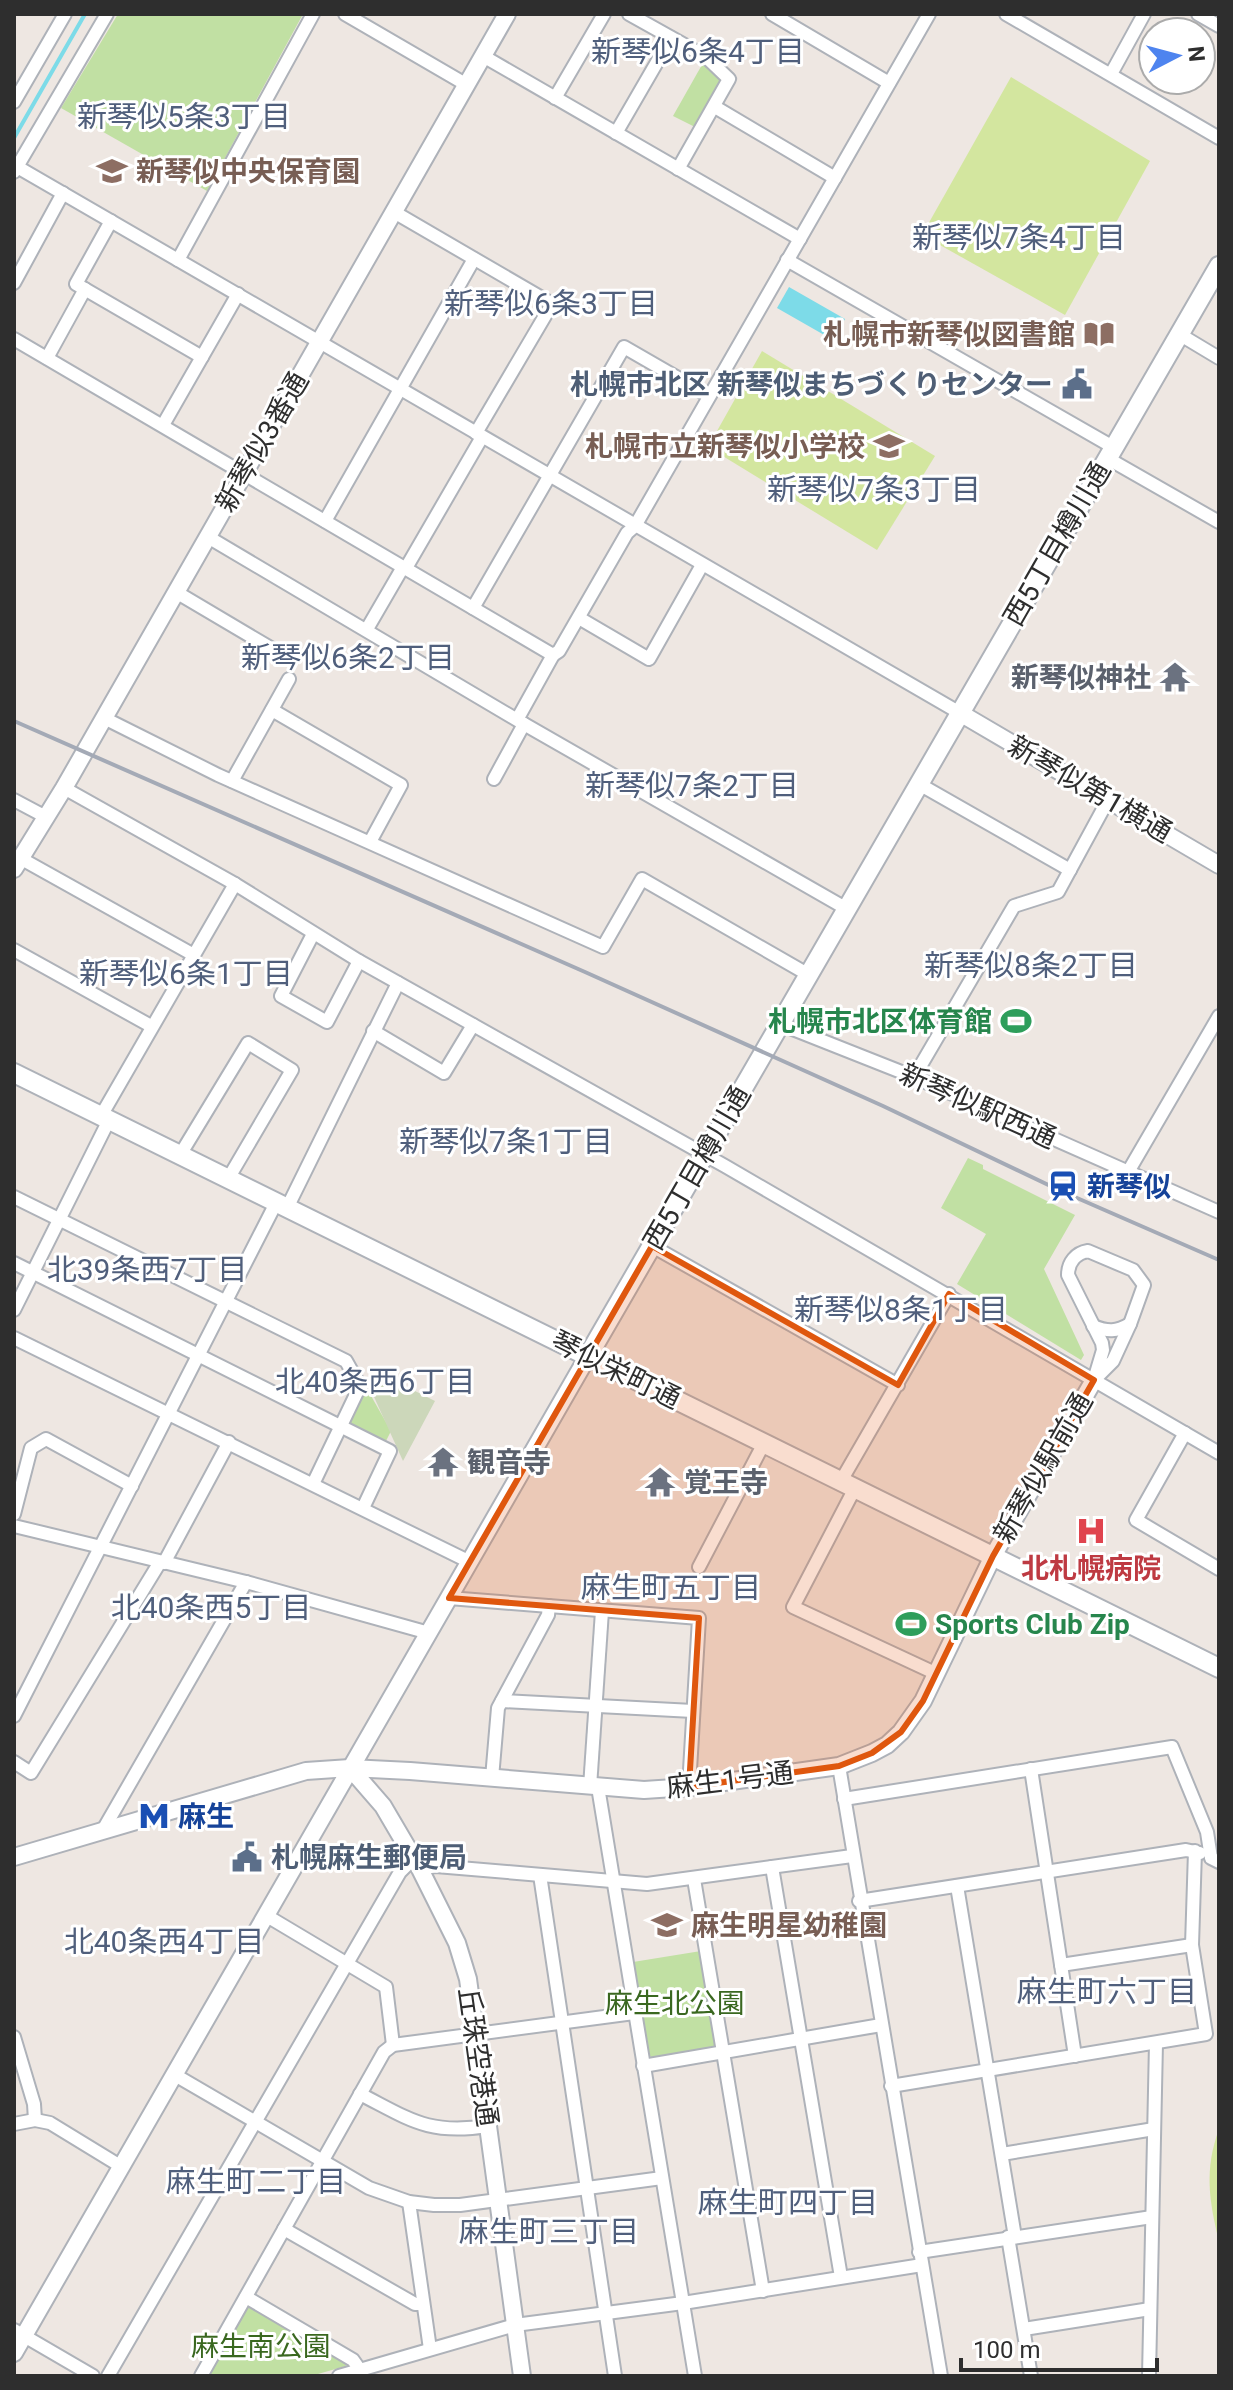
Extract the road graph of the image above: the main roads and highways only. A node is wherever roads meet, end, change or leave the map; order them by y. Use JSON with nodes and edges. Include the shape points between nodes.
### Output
{"nodes":[{"id":1,"x":1219,"y":266,"type":"edge"},
{"id":2,"x":14,"y":1073,"type":"edge"},
{"id":3,"x":588,"y":1356,"type":"junction"},
{"id":4,"x":1219,"y":1668,"type":"edge"}],
"edges":[{"from":1,"to":3,"type":"main road","name":"西5丁目樽川通"},
{"from":2,"to":3,"type":"main road","name":"琴似栄町通"},
{"from":3,"to":4,"type":"main road","name":"琴似栄町通"}]}
